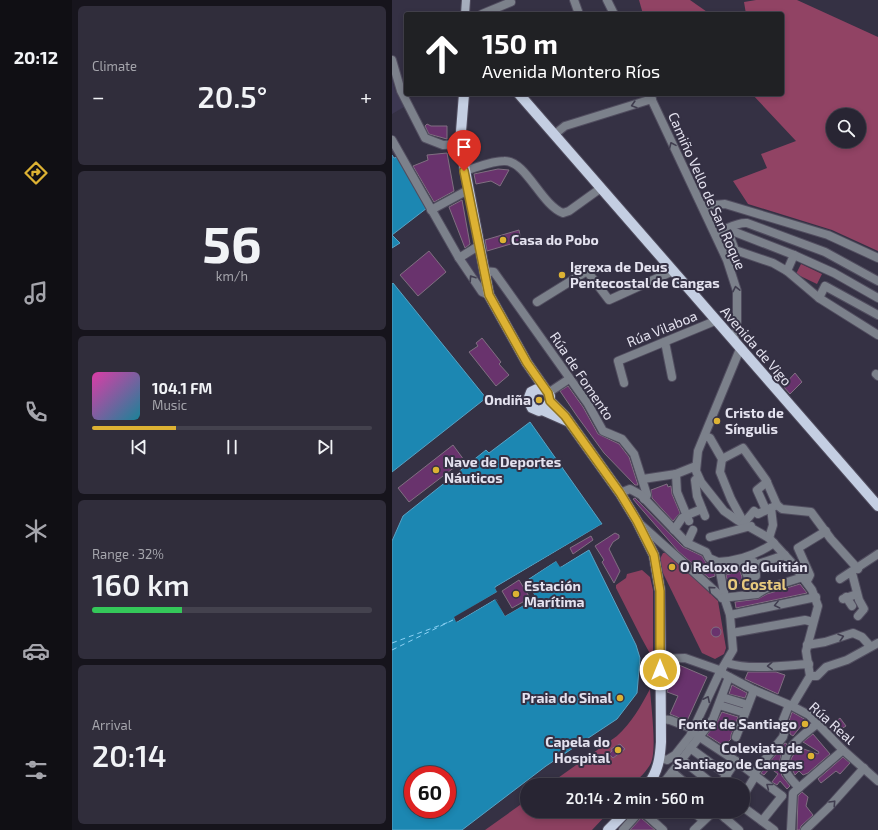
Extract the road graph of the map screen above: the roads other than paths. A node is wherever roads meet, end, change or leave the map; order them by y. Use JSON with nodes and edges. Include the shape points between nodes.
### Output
{"nodes":[{"id":1,"x":466,"y":0,"type":"edge"},
{"id":2,"x":574,"y":0,"type":"edge"},
{"id":3,"x":607,"y":0,"type":"edge"},
{"id":4,"x":510,"y":2,"type":"dead end"},
{"id":5,"x":465,"y":12,"type":"edge"},
{"id":6,"x":487,"y":12,"type":"edge"},
{"id":7,"x":578,"y":12,"type":"edge"},
{"id":8,"x":613,"y":12,"type":"edge"},
{"id":9,"x":392,"y":60,"type":"edge"},
{"id":10,"x":464,"y":96,"type":"edge"},
{"id":11,"x":524,"y":96,"type":"edge"},
{"id":12,"x":648,"y":96,"type":"edge"},
{"id":13,"x":650,"y":96,"type":"edge"},
{"id":14,"x":555,"y":134,"type":"junction"},
{"id":15,"x":392,"y":140,"type":"edge"},
{"id":16,"x":460,"y":144,"type":"junction"},
{"id":17,"x":464,"y":171,"type":"junction"},
{"id":18,"x":601,"y":188,"type":"junction"},
{"id":19,"x":468,"y":190,"type":"junction"},
{"id":20,"x":703,"y":206,"type":"junction"},
{"id":21,"x":431,"y":210,"type":"junction"},
{"id":22,"x":727,"y":230,"type":"junction"},
{"id":23,"x":715,"y":233,"type":"junction"},
{"id":24,"x":480,"y":245,"type":"junction"},
{"id":25,"x":794,"y":255,"type":"junction"},
{"id":26,"x":459,"y":258,"type":"junction"},
{"id":27,"x":878,"y":259,"type":"edge"},
{"id":28,"x":484,"y":271,"type":"junction"},
{"id":29,"x":673,"y":271,"type":"junction"},
{"id":30,"x":787,"y":271,"type":"junction"},
{"id":31,"x":878,"y":281,"type":"edge"},
{"id":32,"x":489,"y":295,"type":"junction"},
{"id":33,"x":819,"y":298,"type":"junction"},
{"id":34,"x":878,"y":298,"type":"edge"},
{"id":35,"x":537,"y":302,"type":"dead end"},
{"id":36,"x":878,"y":315,"type":"edge"},
{"id":37,"x":715,"y":321,"type":"junction"},
{"id":38,"x":878,"y":335,"type":"edge"},
{"id":39,"x":665,"y":342,"type":"junction"},
{"id":40,"x":737,"y":345,"type":"junction"},
{"id":41,"x":527,"y":363,"type":"junction"},
{"id":42,"x":672,"y":377,"type":"dead end"},
{"id":43,"x":569,"y":379,"type":"junction"},
{"id":44,"x":624,"y":383,"type":"dead end"},
{"id":45,"x":533,"y":390,"type":"junction"},
{"id":46,"x":548,"y":395,"type":"junction"},
{"id":47,"x":542,"y":410,"type":"junction"},
{"id":48,"x":569,"y":422,"type":"junction"},
{"id":49,"x":705,"y":436,"type":"junction"},
{"id":50,"x":722,"y":459,"type":"junction"},
{"id":51,"x":696,"y":465,"type":"junction"},
{"id":52,"x":676,"y":474,"type":"junction"},
{"id":53,"x":698,"y":478,"type":"junction"},
{"id":54,"x":643,"y":479,"type":"junction"},
{"id":55,"x":767,"y":482,"type":"junction"},
{"id":56,"x":620,"y":493,"type":"junction"},
{"id":57,"x":644,"y":498,"type":"junction"},
{"id":58,"x":878,"y":506,"type":"edge"},
{"id":59,"x":771,"y":508,"type":"junction"},
{"id":60,"x":688,"y":517,"type":"junction"},
{"id":61,"x":747,"y":524,"type":"junction"},
{"id":62,"x":639,"y":525,"type":"junction"},
{"id":63,"x":674,"y":530,"type":"junction"},
{"id":64,"x":693,"y":530,"type":"dead end"},
{"id":65,"x":826,"y":531,"type":"junction"},
{"id":66,"x":772,"y":540,"type":"junction"},
{"id":67,"x":687,"y":543,"type":"junction"},
{"id":68,"x":668,"y":550,"type":"junction"},
{"id":69,"x":706,"y":552,"type":"junction"},
{"id":70,"x":755,"y":553,"type":"junction"},
{"id":71,"x":878,"y":554,"type":"edge"},
{"id":72,"x":654,"y":555,"type":"junction"},
{"id":73,"x":785,"y":555,"type":"junction"},
{"id":74,"x":718,"y":562,"type":"junction"},
{"id":75,"x":756,"y":565,"type":"junction"},
{"id":76,"x":742,"y":566,"type":"junction"},
{"id":77,"x":720,"y":571,"type":"junction"},
{"id":78,"x":855,"y":571,"type":"junction"},
{"id":79,"x":805,"y":579,"type":"junction"},
{"id":80,"x":840,"y":579,"type":"dead end"},
{"id":81,"x":857,"y":594,"type":"junction"},
{"id":82,"x":724,"y":597,"type":"junction"},
{"id":83,"x":816,"y":597,"type":"junction"},
{"id":84,"x":852,"y":606,"type":"dead end"},
{"id":85,"x":730,"y":615,"type":"junction"},
{"id":86,"x":858,"y":616,"type":"dead end"},
{"id":87,"x":813,"y":622,"type":"junction"},
{"id":88,"x":732,"y":633,"type":"junction"},
{"id":89,"x":807,"y":645,"type":"junction"},
{"id":90,"x":874,"y":645,"type":"edge"},
{"id":91,"x":665,"y":659,"type":"junction"},
{"id":92,"x":727,"y":663,"type":"junction"},
{"id":93,"x":809,"y":664,"type":"junction"},
{"id":94,"x":721,"y":671,"type":"junction"},
{"id":95,"x":810,"y":676,"type":"junction"},
{"id":96,"x":729,"y":677,"type":"junction"},
{"id":97,"x":754,"y":690,"type":"junction"},
{"id":98,"x":721,"y":701,"type":"junction"},
{"id":99,"x":748,"y":705,"type":"junction"},
{"id":100,"x":790,"y":705,"type":"junction"},
{"id":101,"x":745,"y":713,"type":"junction"},
{"id":102,"x":661,"y":719,"type":"junction"},
{"id":103,"x":818,"y":723,"type":"junction"},
{"id":104,"x":694,"y":732,"type":"junction"},
{"id":105,"x":736,"y":737,"type":"dead end"},
{"id":106,"x":690,"y":748,"type":"junction"},
{"id":107,"x":843,"y":750,"type":"junction"},
{"id":108,"x":660,"y":758,"type":"junction"},
{"id":109,"x":681,"y":759,"type":"junction"},
{"id":110,"x":736,"y":761,"type":"junction"},
{"id":111,"x":864,"y":768,"type":"junction"},
{"id":112,"x":672,"y":772,"type":"junction"},
{"id":113,"x":727,"y":775,"type":"junction"},
{"id":114,"x":755,"y":775,"type":"junction"},
{"id":115,"x":652,"y":778,"type":"edge"},
{"id":116,"x":667,"y":778,"type":"edge"},
{"id":117,"x":679,"y":778,"type":"edge"},
{"id":118,"x":705,"y":778,"type":"edge"},
{"id":119,"x":725,"y":778,"type":"edge"},
{"id":120,"x":878,"y":780,"type":"edge"},
{"id":121,"x":750,"y":784,"type":"edge"},
{"id":122,"x":796,"y":791,"type":"junction"},
{"id":123,"x":782,"y":796,"type":"junction"},
{"id":124,"x":750,"y":812,"type":"edge"},
{"id":125,"x":620,"y":818,"type":"edge"},
{"id":126,"x":636,"y":818,"type":"edge"},
{"id":127,"x":649,"y":818,"type":"edge"},
{"id":128,"x":701,"y":818,"type":"edge"},
{"id":129,"x":725,"y":818,"type":"edge"},
{"id":130,"x":704,"y":820,"type":"joint"},
{"id":131,"x":762,"y":821,"type":"junction"},
{"id":132,"x":628,"y":828,"type":"edge"},
{"id":133,"x":608,"y":830,"type":"edge"},
{"id":134,"x":663,"y":830,"type":"edge"},
{"id":135,"x":695,"y":830,"type":"edge"},
{"id":136,"x":739,"y":830,"type":"edge"},
{"id":137,"x":774,"y":830,"type":"edge"},
{"id":138,"x":791,"y":830,"type":"edge"},
{"id":139,"x":804,"y":830,"type":"edge"}],
"edges":[{"from":1,"to":5,"type":"main road"},
{"from":2,"to":7,"type":"street"},
{"from":3,"to":8,"type":"street"},
{"from":4,"to":6,"type":"street"},
{"from":9,"to":16,"type":"street","via":[[401,91],[425,138],[443,145]]},
{"from":10,"to":16,"type":"main road"},
{"from":11,"to":14,"type":"main road","name":"Avenida de Vigo"},
{"from":12,"to":14,"type":"street","name":"Camiño Vello de San Roque","one_way":true,"via":[[616,110],[566,126]]},
{"from":20,"to":13,"type":"street","name":"Camiño Vello de San Roque","one_way":true},
{"from":14,"to":18,"type":"main road","name":"Avenida de Vigo"},
{"from":15,"to":21,"type":"street"},
{"from":16,"to":17,"type":"main road"},
{"from":17,"to":18,"type":"street","via":[[503,161],[516,164],[551,206],[563,213]]},
{"from":17,"to":19,"type":"main road"},
{"from":18,"to":29,"type":"main road","name":"Avenida de Vigo"},
{"from":19,"to":21,"type":"street"},
{"from":19,"to":24,"type":"main road"},
{"from":20,"to":23,"type":"street","name":"Camiño Vello de San Roque"},
{"from":20,"to":27,"type":"street","via":[[725,204],[828,235]]},
{"from":21,"to":26,"type":"street"},
{"from":22,"to":23,"type":"street"},
{"from":22,"to":25,"type":"street"},
{"from":22,"to":30,"type":"street","via":[[735,250],[773,263]]},
{"from":22,"to":31,"type":"street","via":[[739,222],[766,229],[825,252]]},
{"from":40,"to":23,"type":"street","name":"Camiño Vello de San Roque","one_way":true,"via":[[737,291]]},
{"from":24,"to":26,"type":"street"},
{"from":24,"to":28,"type":"main road"},
{"from":25,"to":30,"type":"street"},
{"from":25,"to":34,"type":"street","via":[[834,273]]},
{"from":32,"to":26,"type":"street","one_way":true,"via":[[482,292]]},
{"from":28,"to":32,"type":"main road"},
{"from":28,"to":43,"type":"street","name":"Rúa de Fomento","via":[[494,272]]},
{"from":29,"to":35,"type":"street","via":[[609,300],[587,271]]},
{"from":29,"to":37,"type":"main road","name":"Avenida de Vigo"},
{"from":30,"to":33,"type":"street"},
{"from":32,"to":41,"type":"main road"},
{"from":33,"to":36,"type":"street","via":[[825,286]]},
{"from":33,"to":38,"type":"street"},
{"from":37,"to":39,"type":"street","name":"Rúa Vilaboa"},
{"from":37,"to":40,"type":"main road","name":"Avenida de Vigo"},
{"from":39,"to":42,"type":"street"},
{"from":39,"to":44,"type":"street","name":"Rúa Vilaboa","via":[[618,361]]},
{"from":40,"to":49,"type":"street","name":"Camiño Vello de San Roque"},
{"from":40,"to":58,"type":"main road","name":"Avenida de Vigo"},
{"from":41,"to":45,"type":"main road"},
{"from":41,"to":46,"type":"main road"},
{"from":43,"to":46,"type":"street"},
{"from":43,"to":54,"type":"street","name":"Rúa de Fomento","via":[[588,404],[603,431],[622,439],[634,454]]},
{"from":45,"to":46,"type":"main road","via":[[542,389]]},
{"from":45,"to":47,"type":"main road","via":[[528,397],[529,403],[535,410]]},
{"from":46,"to":47,"type":"main road","via":[[549,405]]},
{"from":46,"to":48,"type":"main road"},
{"from":47,"to":48,"type":"main road"},
{"from":48,"to":56,"type":"main road"},
{"from":49,"to":50,"type":"street","via":[[710,438]]},
{"from":49,"to":51,"type":"street","name":"Camiño Vello de San Roque","via":[[698,451]]},
{"from":50,"to":55,"type":"street","via":[[743,448]]},
{"from":50,"to":61,"type":"street","via":[[720,472],[731,499]]},
{"from":51,"to":52,"type":"street"},
{"from":51,"to":53,"type":"street"},
{"from":52,"to":54,"type":"street"},
{"from":52,"to":60,"type":"street","via":[[676,492]]},
{"from":53,"to":60,"type":"street","via":[[695,485],[703,512]]},
{"from":53,"to":61,"type":"street","via":[[724,511]]},
{"from":54,"to":57,"type":"street","name":"Rúa de Fomento","via":[[647,495]]},
{"from":55,"to":59,"type":"street"},
{"from":55,"to":59,"type":"street","via":[[757,490]]},
{"from":56,"to":57,"type":"street","via":[[630,490]]},
{"from":56,"to":62,"type":"main road"},
{"from":57,"to":63,"type":"street"},
{"from":59,"to":61,"type":"street","via":[[758,514],[754,511]]},
{"from":59,"to":65,"type":"street","via":[[811,512]]},
{"from":59,"to":66,"type":"street"},
{"from":60,"to":63,"type":"street","via":[[682,518]]},
{"from":61,"to":66,"type":"street"},
{"from":61,"to":69,"type":"street","via":[[709,537]]},
{"from":62,"to":68,"type":"street"},
{"from":62,"to":72,"type":"main road"},
{"from":63,"to":67,"type":"street"},
{"from":64,"to":67,"type":"street"},
{"from":65,"to":78,"type":"street"},
{"from":65,"to":79,"type":"street","via":[[798,548],[810,575]]},
{"from":66,"to":70,"type":"street"},
{"from":66,"to":73,"type":"street"},
{"from":67,"to":69,"type":"street"},
{"from":68,"to":72,"type":"street"},
{"from":82,"to":68,"type":"street","one_way":true},
{"from":69,"to":74,"type":"street","via":[[709,558]]},
{"from":70,"to":74,"type":"street","via":[[732,561]]},
{"from":70,"to":75,"type":"street"},
{"from":71,"to":78,"type":"street"},
{"from":72,"to":91,"type":"main road","via":[[660,591]]},
{"from":73,"to":75,"type":"street"},
{"from":73,"to":79,"type":"street"},
{"from":74,"to":77,"type":"street"},
{"from":75,"to":76,"type":"street","via":[[754,562]]},
{"from":75,"to":76,"type":"street","via":[[756,576],[747,581]]},
{"from":76,"to":77,"type":"street"},
{"from":77,"to":82,"type":"street"},
{"from":78,"to":80,"type":"street"},
{"from":78,"to":81,"type":"street"},
{"from":79,"to":82,"type":"street","via":[[766,589],[757,594]]},
{"from":79,"to":83,"type":"street"},
{"from":81,"to":84,"type":"street","via":[[845,598]]},
{"from":81,"to":86,"type":"street","via":[[864,609]]},
{"from":82,"to":85,"type":"street"},
{"from":83,"to":85,"type":"street","one_way":true},
{"from":83,"to":87,"type":"street","via":[[818,606]]},
{"from":85,"to":88,"type":"street"},
{"from":87,"to":88,"type":"street","via":[[805,620]]},
{"from":87,"to":89,"type":"street"},
{"from":88,"to":92,"type":"street","via":[[733,650]]},
{"from":89,"to":90,"type":"street","one_way":true,"via":[[853,633]]},
{"from":89,"to":93,"type":"street"},
{"from":90,"to":95,"type":"street","via":[[847,660],[826,667],[816,676]]},
{"from":91,"to":94,"type":"street","name":"Rúa Real","via":[[696,660]]},
{"from":91,"to":102,"type":"main road","via":[[660,681]]},
{"from":93,"to":92,"type":"street","one_way":true,"via":[[739,667]]},
{"from":92,"to":94,"type":"street"},
{"from":93,"to":95,"type":"street"},
{"from":94,"to":96,"type":"street","name":"Rúa Real"},
{"from":104,"to":94,"type":"street","one_way":true},
{"from":95,"to":100,"type":"street"},
{"from":96,"to":97,"type":"street","name":"Rúa Real"},
{"from":96,"to":98,"type":"street"},
{"from":97,"to":99,"type":"street"},
{"from":97,"to":100,"type":"street","name":"Rúa Real"},
{"from":98,"to":99,"type":"street"},
{"from":98,"to":101,"type":"street"},
{"from":98,"to":104,"type":"street","via":[[708,726]]},
{"from":99,"to":101,"type":"street"},
{"from":100,"to":103,"type":"street","name":"Rúa Real"},
{"from":100,"to":114,"type":"street","via":[[783,720],[783,737]]},
{"from":101,"to":105,"type":"street"},
{"from":102,"to":104,"type":"street","via":[[670,720]]},
{"from":102,"to":108,"type":"main road"},
{"from":103,"to":107,"type":"street","name":"Rúa Real"},
{"from":103,"to":122,"type":"street","via":[[788,750],[785,767]]},
{"from":104,"to":106,"type":"street"},
{"from":104,"to":108,"type":"street","via":[[675,755],[667,760]]},
{"from":104,"to":110,"type":"street"},
{"from":106,"to":109,"type":"street"},
{"from":106,"to":113,"type":"street"},
{"from":107,"to":111,"type":"street","name":"Rúa Real"},
{"from":107,"to":122,"type":"street"},
{"from":108,"to":115,"type":"main road"},
{"from":109,"to":112,"type":"street"},
{"from":109,"to":118,"type":"street"},
{"from":110,"to":113,"type":"street"},
{"from":110,"to":114,"type":"street"},
{"from":111,"to":120,"type":"street","name":"Rúa Real"},
{"from":139,"to":111,"type":"street","one_way":true},
{"from":112,"to":116,"type":"street"},
{"from":112,"to":117,"type":"street"},
{"from":113,"to":119,"type":"street"},
{"from":114,"to":121,"type":"street"},
{"from":123,"to":114,"type":"street","one_way":true},
{"from":122,"to":123,"type":"street"},
{"from":122,"to":138,"type":"street"},
{"from":123,"to":131,"type":"street"},
{"from":124,"to":131,"type":"street"},
{"from":125,"to":133,"type":"main road"},
{"from":126,"to":132,"type":"street"},
{"from":127,"to":134,"type":"street"},
{"from":128,"to":130,"type":"street"},
{"from":129,"to":136,"type":"street"},
{"from":130,"to":135,"type":"street"},
{"from":131,"to":137,"type":"street"}]}
